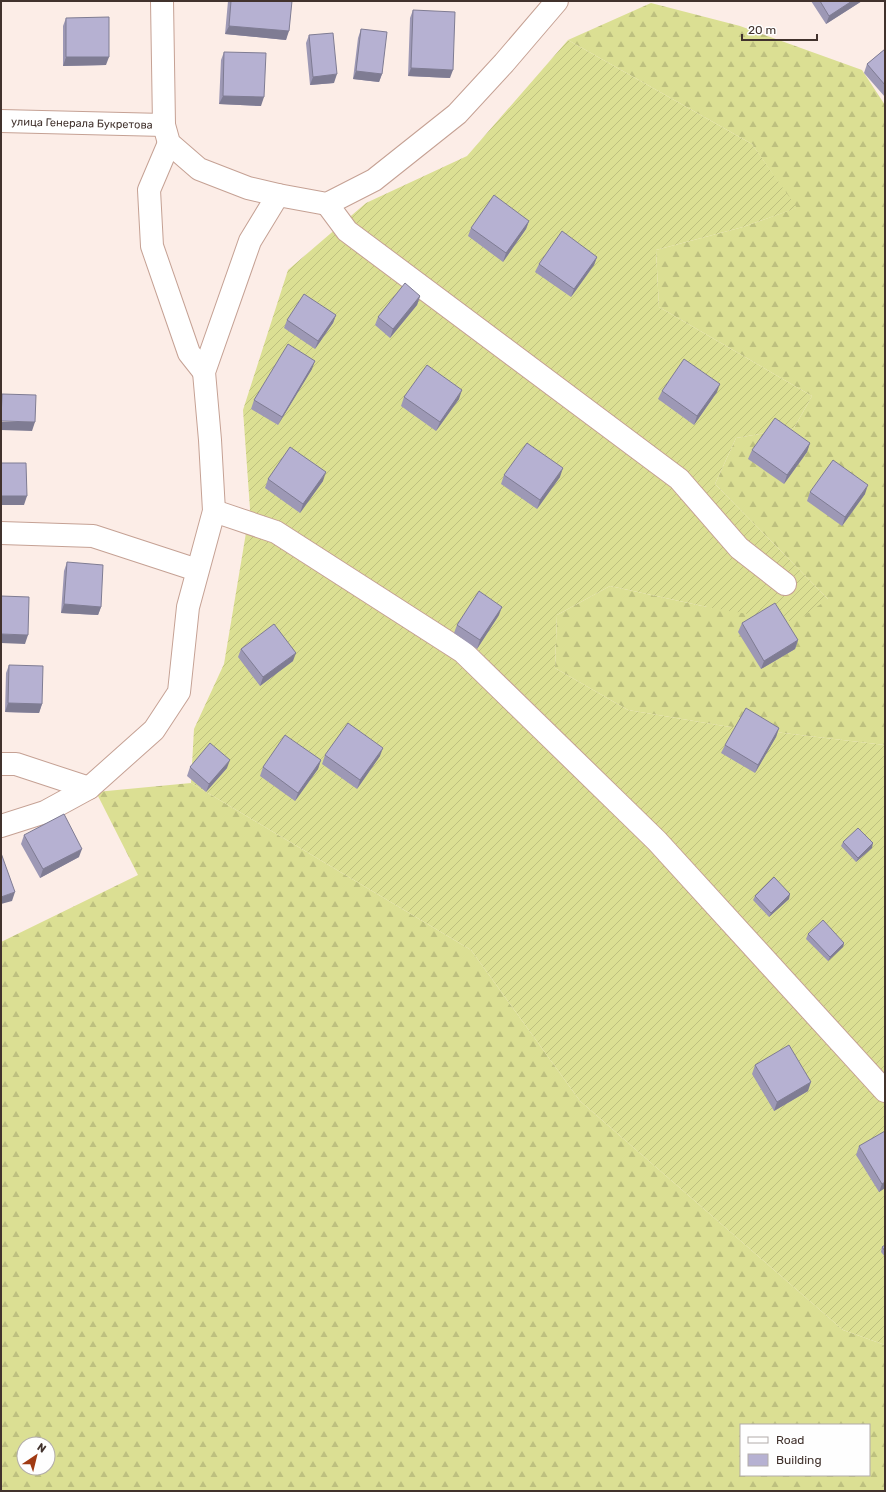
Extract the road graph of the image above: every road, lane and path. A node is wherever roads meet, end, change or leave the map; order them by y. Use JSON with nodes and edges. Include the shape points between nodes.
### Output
{"nodes":[{"id":1,"x":162,"y":1,"type":"edge"},
{"id":2,"x":557,"y":1,"type":"edge"},
{"id":3,"x":1,"y":121,"type":"edge"},
{"id":4,"x":166,"y":134,"type":"junction"},
{"id":5,"x":278,"y":195,"type":"junction"},
{"id":6,"x":327,"y":204,"type":"junction"},
{"id":7,"x":204,"y":372,"type":"junction"},
{"id":8,"x":214,"y":511,"type":"junction"},
{"id":9,"x":1,"y":533,"type":"edge"},
{"id":10,"x":197,"y":570,"type":"junction"},
{"id":11,"x":785,"y":584,"type":"dead end"},
{"id":12,"x":1,"y":764,"type":"edge"},
{"id":13,"x":89,"y":788,"type":"junction"},
{"id":14,"x":1,"y":826,"type":"edge"},
{"id":15,"x":885,"y":1091,"type":"edge"}],
"edges":[{"from":1,"to":4,"type":"street"},
{"from":2,"to":6,"type":"street","via":[[457,114],[374,180]]},
{"from":3,"to":4,"type":"street","name":"улица Генерала Букретова"},
{"from":4,"to":5,"type":"street","via":[[199,169],[248,188]]},
{"from":4,"to":7,"type":"street","via":[[149,190],[152,246],[189,354]]},
{"from":5,"to":6,"type":"street"},
{"from":5,"to":7,"type":"street","via":[[250,241]]},
{"from":6,"to":11,"type":"street","via":[[347,231],[678,479],[739,548]]},
{"from":7,"to":8,"type":"street"},
{"from":8,"to":10,"type":"street"},
{"from":8,"to":15,"type":"street","via":[[276,532],[463,652],[657,841]]},
{"from":9,"to":10,"type":"street","via":[[93,536]]},
{"from":10,"to":13,"type":"street","via":[[188,607],[179,692],[154,730]]},
{"from":12,"to":13,"type":"street","via":[[16,764]]},
{"from":13,"to":14,"type":"street","via":[[45,812]]}]}
